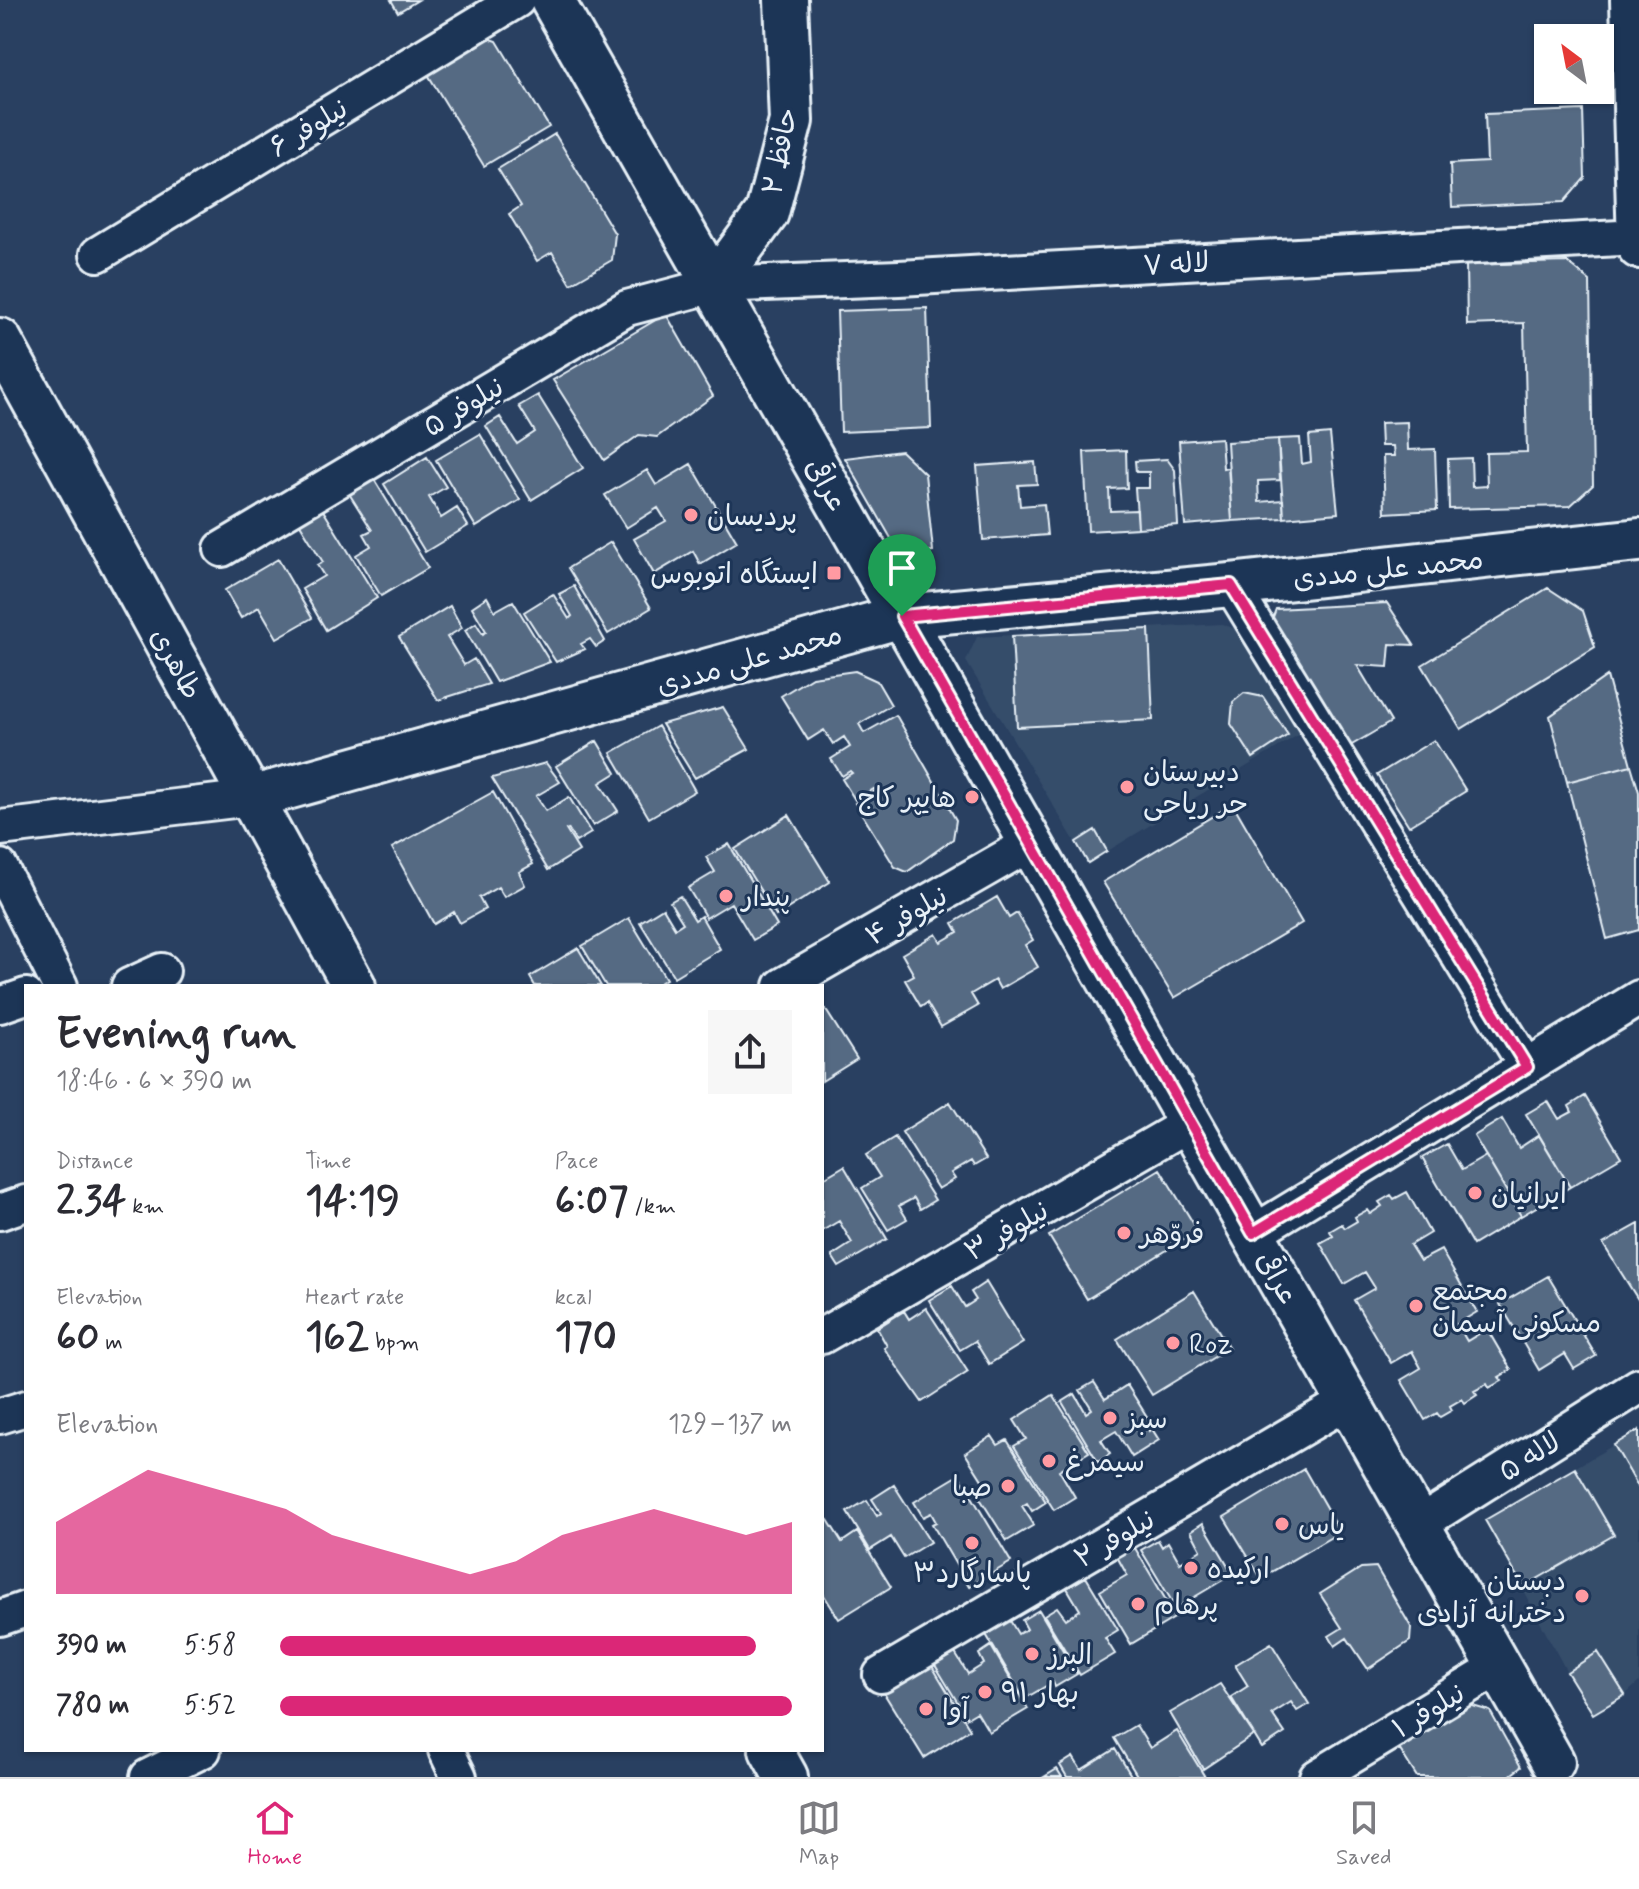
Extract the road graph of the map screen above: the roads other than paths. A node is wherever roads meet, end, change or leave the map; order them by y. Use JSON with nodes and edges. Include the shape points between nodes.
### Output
{"nodes":[{"id":1,"x":517,"y":0,"type":"edge"},
{"id":2,"x":552,"y":0,"type":"edge"},
{"id":3,"x":786,"y":0,"type":"edge"},
{"id":4,"x":1632,"y":0,"type":"edge"},
{"id":5,"x":1638,"y":237,"type":"edge"},
{"id":6,"x":1639,"y":247,"type":"edge"},
{"id":7,"x":98,"y":254,"type":"dead end"},
{"id":8,"x":714,"y":285,"type":"junction"},
{"id":9,"x":0,"y":340,"type":"edge"},
{"id":10,"x":1639,"y":540,"type":"edge"},
{"id":11,"x":222,"y":549,"type":"dead end"},
{"id":12,"x":1231,"y":585,"type":"junction"},
{"id":13,"x":902,"y":616,"type":"junction"},
{"id":14,"x":251,"y":798,"type":"junction"},
{"id":15,"x":0,"y":828,"type":"edge"},
{"id":16,"x":1031,"y":843,"type":"junction"},
{"id":17,"x":0,"y":867,"type":"edge"},
{"id":18,"x":162,"y":971,"type":"dead end"},
{"id":19,"x":57,"y":984,"type":"edge"},
{"id":20,"x":133,"y":984,"type":"edge"},
{"id":21,"x":353,"y":984,"type":"edge"},
{"id":22,"x":785,"y":984,"type":"edge"},
{"id":23,"x":24,"y":997,"type":"edge"},
{"id":24,"x":1639,"y":998,"type":"edge"},
{"id":25,"x":0,"y":1005,"type":"edge"},
{"id":26,"x":1527,"y":1067,"type":"junction"},
{"id":27,"x":1190,"y":1123,"type":"junction"},
{"id":28,"x":24,"y":1204,"type":"edge"},
{"id":29,"x":0,"y":1212,"type":"edge"},
{"id":30,"x":1253,"y":1233,"type":"junction"},
{"id":31,"x":824,"y":1335,"type":"edge"},
{"id":32,"x":1639,"y":1386,"type":"edge"},
{"id":33,"x":1348,"y":1401,"type":"junction"},
{"id":34,"x":24,"y":1409,"type":"edge"},
{"id":35,"x":0,"y":1416,"type":"edge"},
{"id":36,"x":1418,"y":1525,"type":"junction"},
{"id":37,"x":24,"y":1610,"type":"edge"},
{"id":38,"x":0,"y":1618,"type":"edge"},
{"id":39,"x":1499,"y":1667,"type":"junction"},
{"id":40,"x":881,"y":1675,"type":"dead end"},
{"id":41,"x":199,"y":1752,"type":"edge"},
{"id":42,"x":447,"y":1752,"type":"edge"},
{"id":43,"x":772,"y":1752,"type":"edge"},
{"id":44,"x":1553,"y":1762,"type":"dead end"},
{"id":45,"x":148,"y":1777,"type":"edge"},
{"id":46,"x":459,"y":1777,"type":"edge"},
{"id":47,"x":786,"y":1777,"type":"edge"},
{"id":48,"x":1317,"y":1777,"type":"edge"}],
"edges":[{"from":1,"to":7,"type":"street","name":"نیلوفر ۶"},
{"from":2,"to":8,"type":"street","name":"عراقی"},
{"from":3,"to":8,"type":"street","name":"حافظ ۲","via":[[791,121],[767,213]]},
{"from":4,"to":5,"type":"street"},
{"from":5,"to":6,"type":"street"},
{"from":5,"to":8,"type":"street","name":"لاله ۷"},
{"from":8,"to":11,"type":"street","name":"نیلوفر ۵","via":[[627,308]]},
{"from":8,"to":13,"type":"street","name":"عراقی"},
{"from":9,"to":14,"type":"street","name":"طاهری"},
{"from":10,"to":12,"type":"street","name":"محمد علی مددی"},
{"from":12,"to":13,"type":"street","name":"محمد علی مددی"},
{"from":12,"to":26,"type":"street"},
{"from":13,"to":14,"type":"street","name":"محمد علی مددی"},
{"from":13,"to":16,"type":"street","name":"عراقی"},
{"from":14,"to":15,"type":"street"},
{"from":14,"to":21,"type":"street","name":"طاهری"},
{"from":16,"to":22,"type":"street","name":"نیلوفر ۴"},
{"from":16,"to":27,"type":"street","name":"عراقی"},
{"from":17,"to":19,"type":"street"},
{"from":18,"to":20,"type":"street"},
{"from":23,"to":25,"type":"street"},
{"from":24,"to":26,"type":"street"},
{"from":26,"to":30,"type":"street"},
{"from":27,"to":30,"type":"street","name":"عراقی"},
{"from":27,"to":31,"type":"street","name":"نیلوفر ۳"},
{"from":28,"to":29,"type":"street"},
{"from":30,"to":33,"type":"street","name":"عراقی"},
{"from":32,"to":36,"type":"street","name":"لاله ۵"},
{"from":33,"to":36,"type":"street","name":"عراقی"},
{"from":33,"to":40,"type":"street","name":"نیلوفر ۲"},
{"from":34,"to":35,"type":"street"},
{"from":36,"to":39,"type":"street","name":"عراقی"},
{"from":37,"to":38,"type":"street"},
{"from":39,"to":44,"type":"street","name":"عراقی"},
{"from":39,"to":48,"type":"street","name":"نیلوفر ۱"},
{"from":41,"to":45,"type":"street"},
{"from":42,"to":46,"type":"street"},
{"from":43,"to":47,"type":"street"}]}
